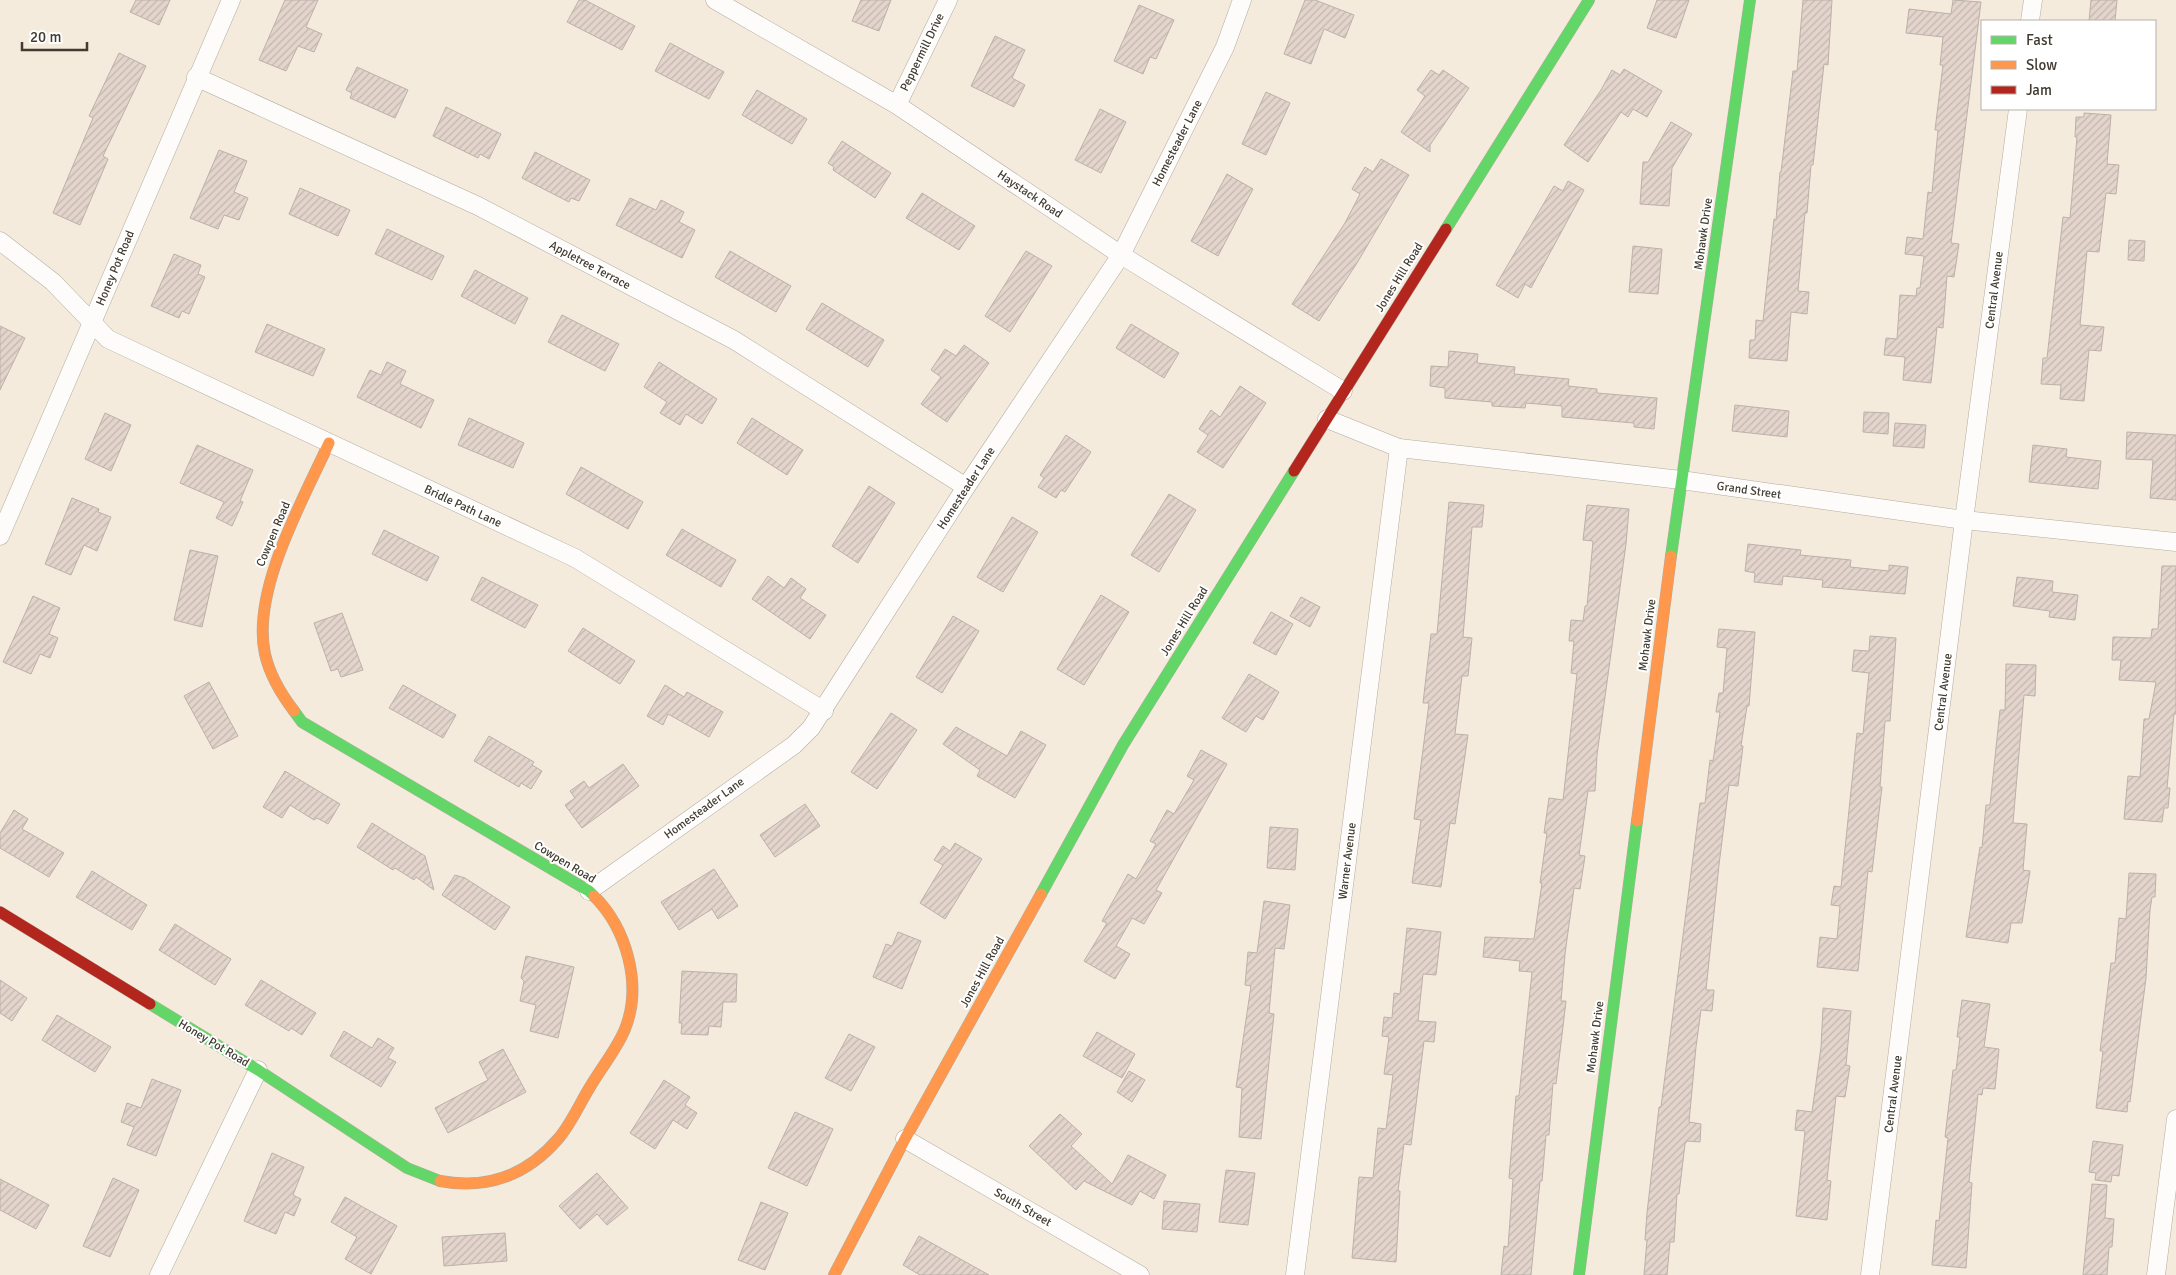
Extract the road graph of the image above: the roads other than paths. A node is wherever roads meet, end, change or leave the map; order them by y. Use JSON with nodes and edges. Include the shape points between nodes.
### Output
{"nodes":[{"id":1,"x":231,"y":0,"type":"edge"},
{"id":2,"x":715,"y":0,"type":"edge"},
{"id":3,"x":948,"y":0,"type":"edge"},
{"id":4,"x":1242,"y":0,"type":"edge"},
{"id":5,"x":1589,"y":0,"type":"edge"},
{"id":6,"x":1750,"y":0,"type":"edge"},
{"id":7,"x":2033,"y":0,"type":"edge"},
{"id":8,"x":2030,"y":20,"type":"edge"},
{"id":9,"x":196,"y":78,"type":"junction"},
{"id":10,"x":897,"y":105,"type":"junction"},
{"id":11,"x":2018,"y":110,"type":"edge"},
{"id":12,"x":0,"y":241,"type":"edge"},
{"id":13,"x":1121,"y":255,"type":"junction"},
{"id":14,"x":91,"y":323,"type":"junction"},
{"id":15,"x":1344,"y":391,"type":"junction"},
{"id":16,"x":1327,"y":419,"type":"junction"},
{"id":17,"x":329,"y":443,"type":"junction"},
{"id":18,"x":1399,"y":448,"type":"junction"},
{"id":19,"x":1681,"y":480,"type":"junction"},
{"id":20,"x":966,"y":487,"type":"junction"},
{"id":21,"x":1964,"y":520,"type":"junction"},
{"id":22,"x":0,"y":536,"type":"edge"},
{"id":23,"x":2176,"y":542,"type":"edge"},
{"id":24,"x":824,"y":711,"type":"junction"},
{"id":25,"x":589,"y":891,"type":"junction"},
{"id":26,"x":0,"y":912,"type":"edge"},
{"id":27,"x":258,"y":1070,"type":"junction"},
{"id":28,"x":2176,"y":1119,"type":"edge"},
{"id":29,"x":905,"y":1139,"type":"junction"},
{"id":30,"x":158,"y":1275,"type":"edge"},
{"id":31,"x":834,"y":1275,"type":"edge"},
{"id":32,"x":1140,"y":1275,"type":"edge"},
{"id":33,"x":1295,"y":1275,"type":"edge"},
{"id":34,"x":1578,"y":1275,"type":"edge"},
{"id":35,"x":1870,"y":1275,"type":"edge"},
{"id":36,"x":2156,"y":1275,"type":"edge"}],
"edges":[{"from":1,"to":9,"type":"street","name":"Honey Pot Road"},
{"from":2,"to":10,"type":"street","name":"Haystack Road"},
{"from":3,"to":10,"type":"street","name":"Peppermill Drive"},
{"from":4,"to":13,"type":"street","name":"Homesteader Lane","via":[[1225,47]]},
{"from":5,"to":15,"type":"street","name":"Jones Hill Road"},
{"from":6,"to":19,"type":"street","name":"Mohawk Drive"},
{"from":7,"to":8,"type":"street"},
{"from":9,"to":14,"type":"street","name":"Honey Pot Road"},
{"from":9,"to":20,"type":"street","name":"Appletree Terrace","via":[[478,206],[734,340]]},
{"from":10,"to":13,"type":"street","name":"Haystack Road"},
{"from":11,"to":21,"type":"street","name":"Central Avenue"},
{"from":12,"to":14,"type":"street","name":"Bridle Path Lane","via":[[53,282]]},
{"from":13,"to":15,"type":"street","name":"Haystack Road"},
{"from":13,"to":20,"type":"street","name":"Homesteader Lane"},
{"from":14,"to":17,"type":"street","name":"Bridle Path Lane","via":[[108,339]]},
{"from":14,"to":22,"type":"street","name":"Honey Pot Road"},
{"from":15,"to":16,"type":"street","name":"Jones Hill Road"},
{"from":16,"to":18,"type":"street","name":"Grand Street"},
{"from":16,"to":29,"type":"street","name":"Jones Hill Road","via":[[1123,745]]},
{"from":17,"to":24,"type":"street","name":"Bridle Path Lane","via":[[575,558]]},
{"from":17,"to":25,"type":"street","name":"Cowpen Road","via":[[272,570],[265,595],[264,648],[271,673],[283,697],[302,722],[328,739]]},
{"from":18,"to":19,"type":"street","name":"Grand Street"},
{"from":18,"to":33,"type":"street","name":"Warner Avenue"},
{"from":19,"to":21,"type":"street","name":"Grand Street"},
{"from":19,"to":34,"type":"street","name":"Mohawk Drive"},
{"from":20,"to":24,"type":"street","name":"Homesteader Lane"},
{"from":21,"to":23,"type":"street","name":"Grand Street"},
{"from":21,"to":35,"type":"street","name":"Central Avenue"},
{"from":24,"to":25,"type":"street","name":"Homesteader Lane","via":[[794,745]]},
{"from":25,"to":27,"type":"street","name":"Cowpen Road","via":[[606,908],[624,945],[630,968],[631,1011],[625,1029],[559,1138],[533,1162],[510,1176],[483,1184],[433,1180],[407,1168]]},
{"from":26,"to":27,"type":"street","name":"Honey Pot Road"},
{"from":27,"to":30,"type":"street","name":"Honey Pot Road"},
{"from":28,"to":36,"type":"street"},
{"from":29,"to":31,"type":"street","name":"Jones Hill Road"},
{"from":29,"to":32,"type":"street","name":"South Street"}]}
